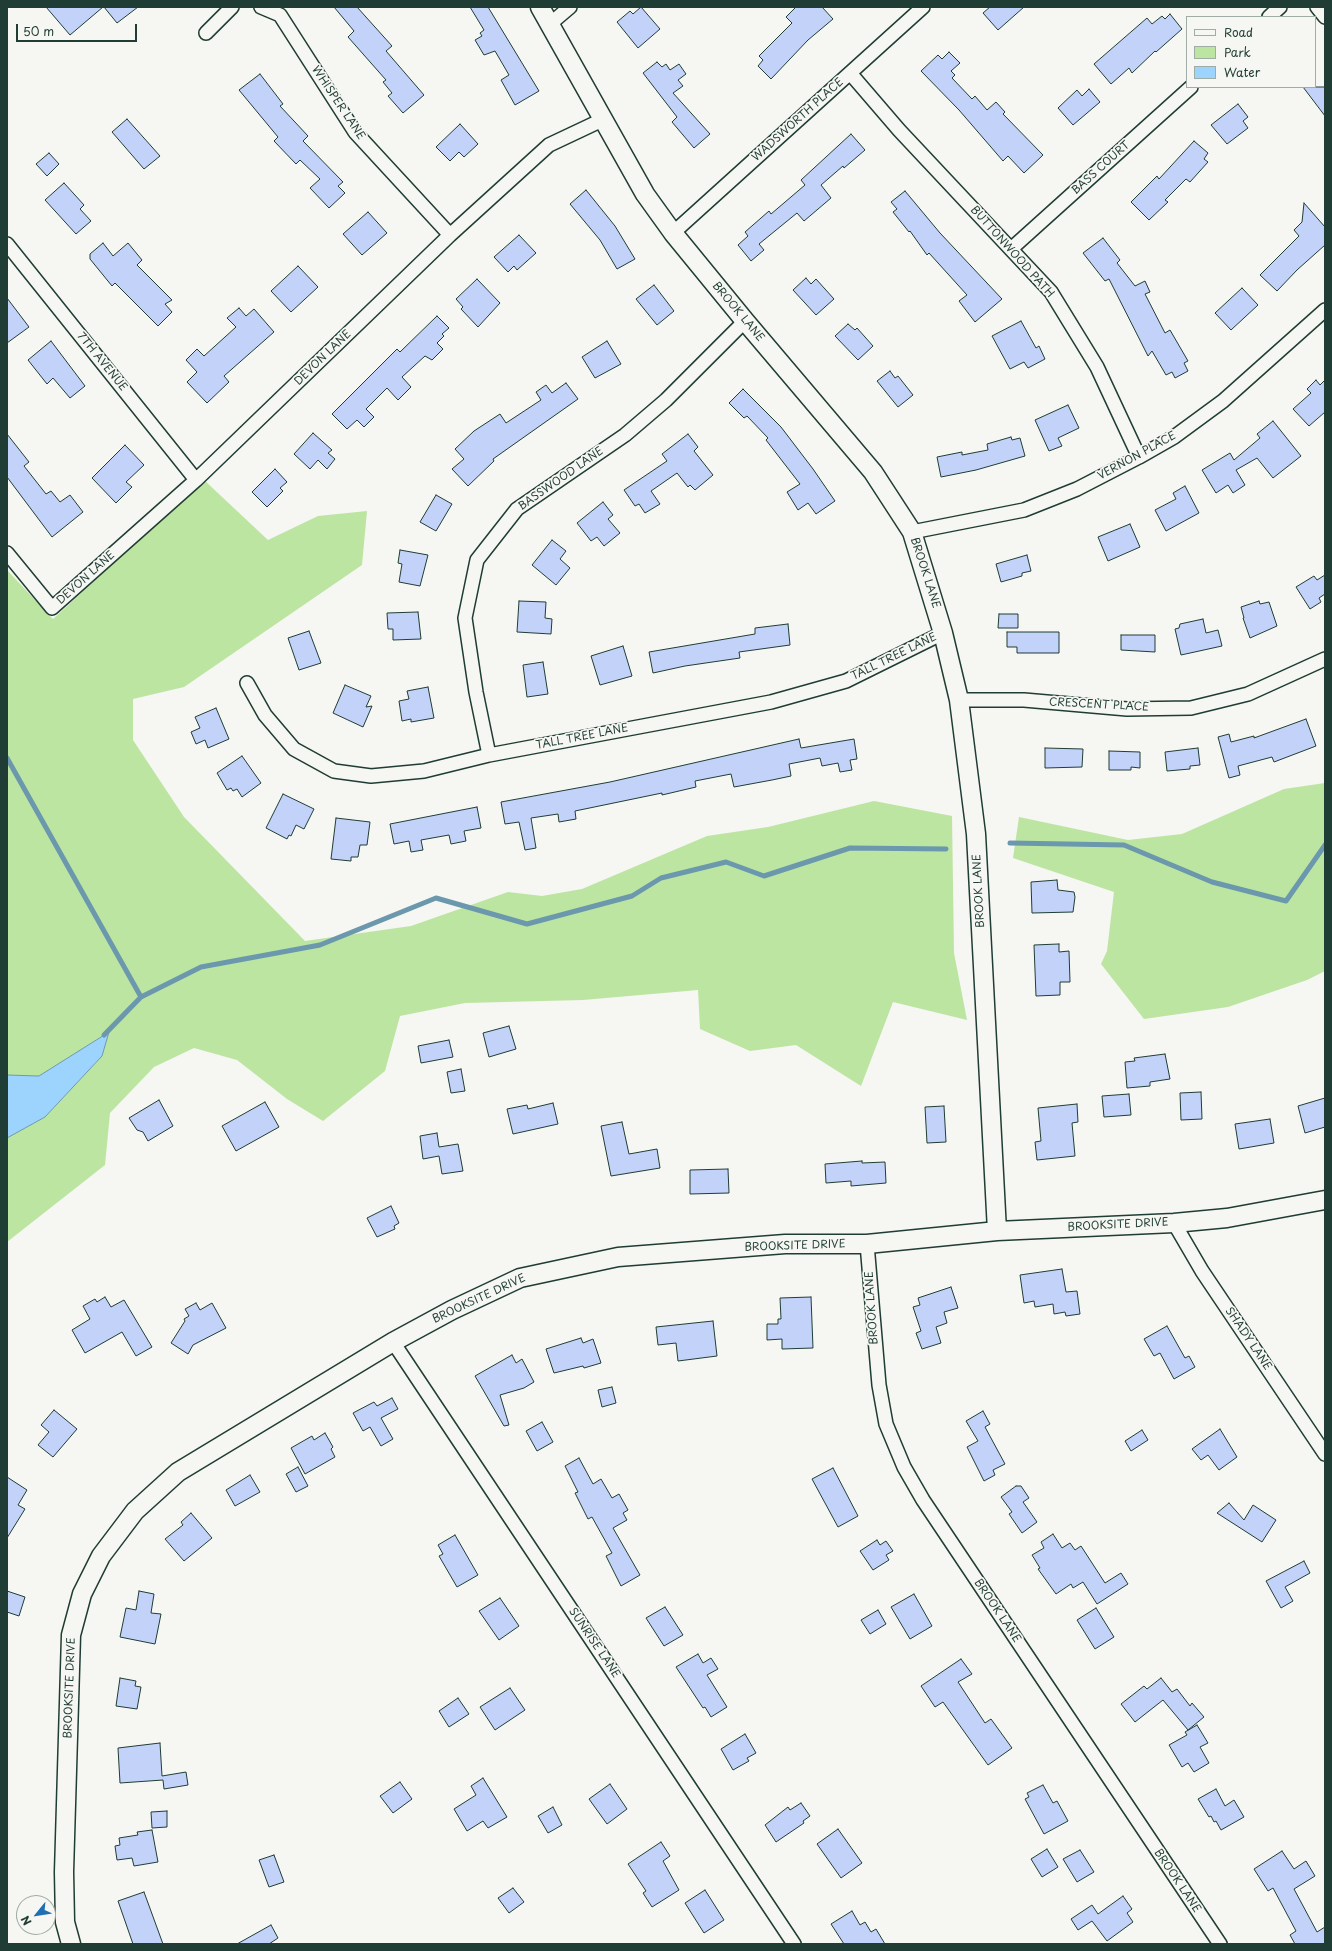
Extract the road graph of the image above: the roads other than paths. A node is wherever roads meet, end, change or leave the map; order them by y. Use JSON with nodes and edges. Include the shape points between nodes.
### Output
{"nodes":[{"id":1,"x":232,"y":7,"type":"edge"},
{"id":2,"x":261,"y":7,"type":"edge"},
{"id":3,"x":540,"y":7,"type":"edge"},
{"id":4,"x":570,"y":7,"type":"edge"},
{"id":5,"x":923,"y":7,"type":"edge"},
{"id":6,"x":1280,"y":7,"type":"edge"},
{"id":7,"x":1318,"y":7,"type":"edge"},
{"id":8,"x":1270,"y":16,"type":"edge"},
{"id":9,"x":1325,"y":16,"type":"edge"},
{"id":10,"x":550,"y":24,"type":"junction"},
{"id":11,"x":206,"y":33,"type":"dead end"},
{"id":12,"x":850,"y":74,"type":"junction"},
{"id":13,"x":1190,"y":88,"type":"edge"},
{"id":14,"x":602,"y":120,"type":"junction"},
{"id":15,"x":673,"y":233,"type":"junction"},
{"id":16,"x":450,"y":235,"type":"junction"},
{"id":17,"x":7,"y":244,"type":"edge"},
{"id":18,"x":1011,"y":250,"type":"junction"},
{"id":19,"x":1325,"y":310,"type":"edge"},
{"id":20,"x":745,"y":320,"type":"junction"},
{"id":21,"x":1139,"y":457,"type":"junction"},
{"id":22,"x":196,"y":480,"type":"junction"},
{"id":23,"x":912,"y":532,"type":"junction"},
{"id":24,"x":7,"y":553,"type":"edge"},
{"id":25,"x":943,"y":633,"type":"junction"},
{"id":26,"x":1325,"y":659,"type":"edge"},
{"id":27,"x":247,"y":683,"type":"dead end"},
{"id":28,"x":959,"y":700,"type":"junction"},
{"id":29,"x":490,"y":755,"type":"junction"},
{"id":30,"x":1325,"y":1200,"type":"edge"},
{"id":31,"x":1174,"y":1223,"type":"junction"},
{"id":32,"x":997,"y":1231,"type":"junction"},
{"id":33,"x":867,"y":1244,"type":"junction"},
{"id":34,"x":393,"y":1342,"type":"junction"},
{"id":35,"x":1325,"y":1454,"type":"edge"},
{"id":36,"x":71,"y":1944,"type":"edge"},
{"id":37,"x":794,"y":1944,"type":"edge"},
{"id":38,"x":1220,"y":1944,"type":"edge"}],
"edges":[{"from":1,"to":11,"type":"street"},
{"from":2,"to":16,"type":"street","name":"WHISPER LANE","via":[[280,15],[355,132]]},
{"from":3,"to":10,"type":"street","name":"BROOK LANE"},
{"from":4,"to":10,"type":"street"},
{"from":5,"to":12,"type":"street","name":"WADSWORTH PLACE"},
{"from":6,"to":8,"type":"street"},
{"from":7,"to":9,"type":"street"},
{"from":10,"to":14,"type":"street","name":"BROOK LANE"},
{"from":12,"to":15,"type":"street","name":"WADSWORTH PLACE"},
{"from":12,"to":18,"type":"street","name":"BUTTONWOOD PATH"},
{"from":13,"to":18,"type":"street","name":"BASS COURT"},
{"from":14,"to":15,"type":"street","name":"BROOK LANE","via":[[645,194]]},
{"from":14,"to":16,"type":"street","name":"DEVON LANE","via":[[549,145]]},
{"from":15,"to":20,"type":"street","name":"BROOK LANE"},
{"from":16,"to":22,"type":"street","name":"DEVON LANE"},
{"from":17,"to":22,"type":"street","name":"7TH AVENUE"},
{"from":18,"to":21,"type":"street","name":"BUTTONWOOD PATH","via":[[1051,292],[1097,368]]},
{"from":19,"to":21,"type":"street","name":"VERNON PLACE","via":[[1223,401]]},
{"from":20,"to":23,"type":"street","name":"BROOK LANE","via":[[873,472]]},
{"from":20,"to":29,"type":"street","name":"BASSWOOD LANE","via":[[666,400],[624,435],[517,509],[477,560],[465,618],[476,692]]},
{"from":21,"to":23,"type":"street","name":"VERNON PLACE","via":[[1077,489],[1024,510]]},
{"from":22,"to":24,"type":"street","name":"DEVON LANE","via":[[52,608]]},
{"from":23,"to":25,"type":"street","name":"BROOK LANE"},
{"from":25,"to":28,"type":"street","name":"BROOK LANE"},
{"from":25,"to":29,"type":"street","name":"TALL TREE LANE","via":[[846,681],[771,702]]},
{"from":26,"to":28,"type":"street","name":"CRESCENT PLACE","via":[[1248,694],[1191,708],[1127,709],[1024,700]]},
{"from":27,"to":29,"type":"street","name":"TALL TREE LANE","via":[[265,716],[294,749],[334,771],[371,776],[424,770]]},
{"from":28,"to":32,"type":"street","name":"BROOK LANE","via":[[976,834]]},
{"from":30,"to":31,"type":"street","name":"BROOKSITE DRIVE","via":[[1227,1218]]},
{"from":31,"to":32,"type":"street","name":"BROOKSITE DRIVE"},
{"from":31,"to":35,"type":"street","name":"SHADY LANE","via":[[1202,1270]]},
{"from":32,"to":33,"type":"street","name":"BROOKSITE DRIVE"},
{"from":33,"to":34,"type":"street","name":"BROOKSITE DRIVE","via":[[785,1244],[618,1257],[520,1278],[452,1310]]},
{"from":33,"to":38,"type":"street","name":"BROOK LANE","via":[[879,1386],[886,1424],[904,1467],[922,1500]]},
{"from":34,"to":36,"type":"street","name":"BROOKSITE DRIVE","via":[[178,1472],[134,1511],[101,1556],[82,1594],[71,1635],[64,1872],[65,1922]]},
{"from":34,"to":37,"type":"street","name":"SUNRISE LANE"}]}
